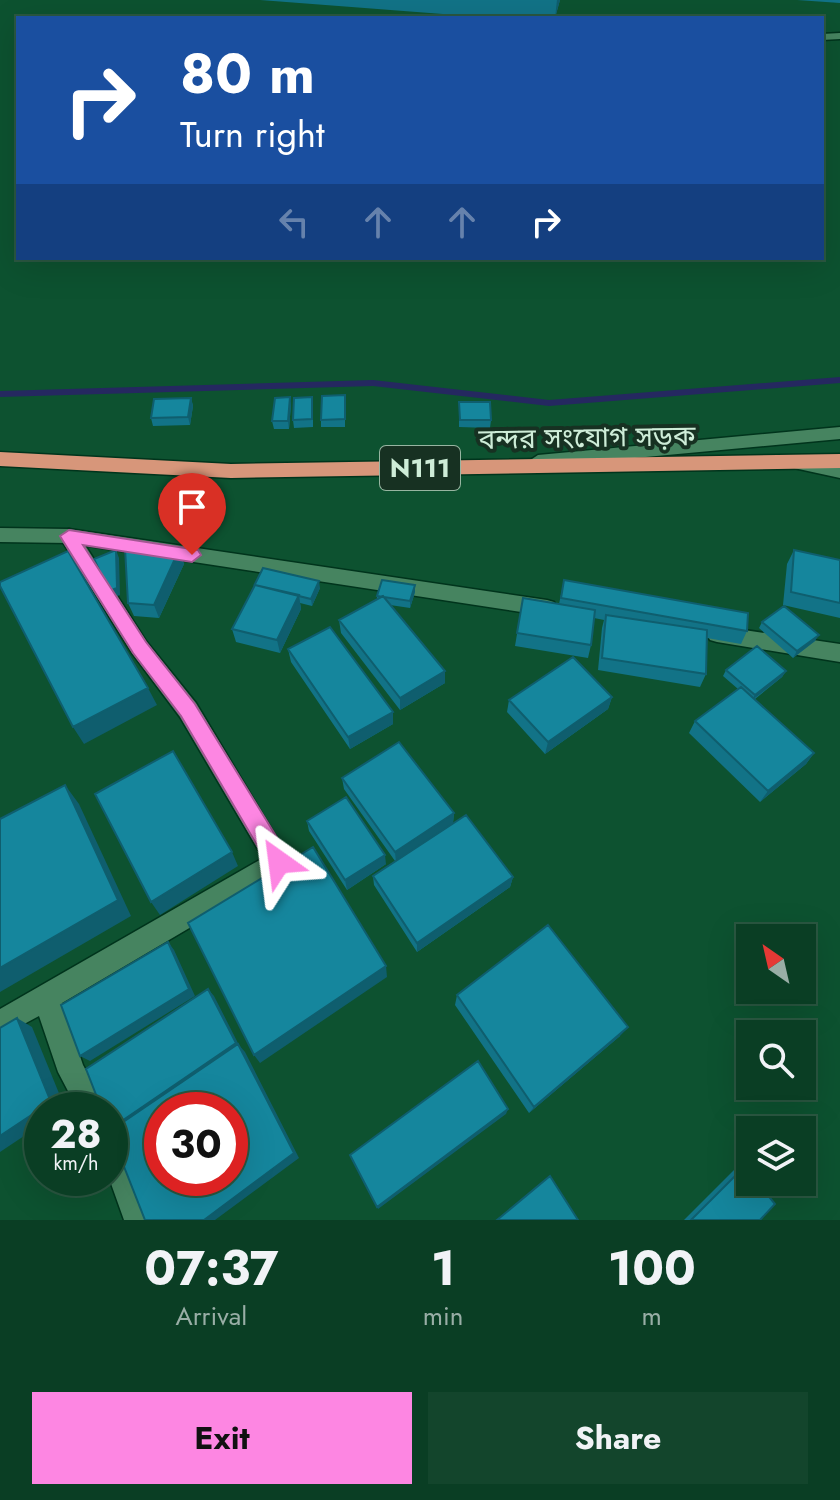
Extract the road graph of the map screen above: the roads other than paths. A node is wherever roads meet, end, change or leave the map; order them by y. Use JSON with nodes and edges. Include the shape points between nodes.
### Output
{"nodes":[{"id":1,"x":840,"y":433,"type":"edge"},
{"id":2,"x":0,"y":459,"type":"edge"},
{"id":3,"x":840,"y":461,"type":"edge"},
{"id":4,"x":790,"y":462,"type":"junction"},
{"id":5,"x":474,"y":467,"type":"junction"},
{"id":6,"x":840,"y":472,"type":"edge"},
{"id":7,"x":0,"y":535,"type":"edge"},
{"id":8,"x":69,"y":536,"type":"junction"},
{"id":9,"x":572,"y":612,"type":"edge"},
{"id":10,"x":698,"y":631,"type":"edge"},
{"id":11,"x":840,"y":653,"type":"edge"},
{"id":12,"x":47,"y":999,"type":"junction"},
{"id":13,"x":0,"y":1024,"type":"edge"},
{"id":14,"x":83,"y":1092,"type":"edge"},
{"id":15,"x":128,"y":1189,"type":"edge"},
{"id":16,"x":139,"y":1220,"type":"edge"}],
"edges":[{"from":1,"to":5,"type":"street"},
{"from":2,"to":5,"type":"highway","name":"বন্দর সংযোগ সড়ক","number":"N111","via":[[231,471]]},
{"from":3,"to":4,"type":"highway","name":"বন্দর সংযোগ সড়ক","number":"N111"},
{"from":4,"to":5,"type":"highway","name":"বন্দর সংযোগ সড়ক","number":"N111"},
{"from":4,"to":6,"type":"lane"},
{"from":7,"to":8,"type":"street"},
{"from":8,"to":9,"type":"street"},
{"from":8,"to":12,"type":"street","via":[[139,647],[188,710],[279,862]]},
{"from":10,"to":11,"type":"street"},
{"from":12,"to":13,"type":"street"},
{"from":12,"to":14,"type":"street"},
{"from":15,"to":16,"type":"street"}]}
